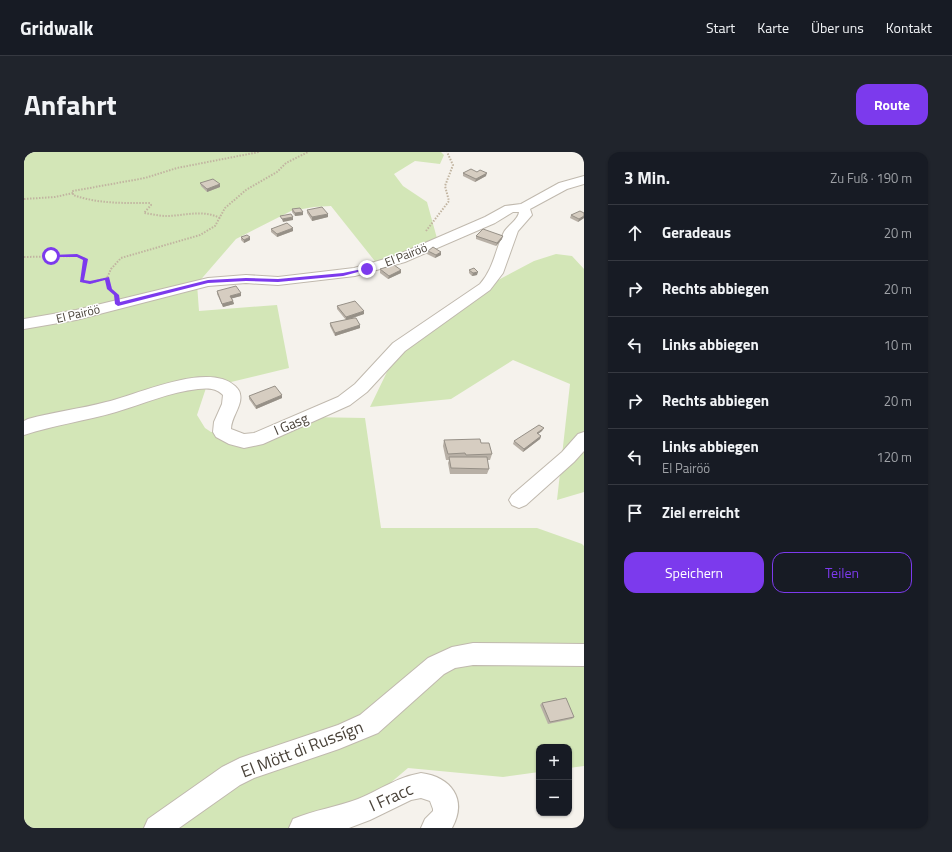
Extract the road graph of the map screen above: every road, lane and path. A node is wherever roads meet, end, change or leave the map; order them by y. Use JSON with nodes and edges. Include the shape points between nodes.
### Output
{"nodes":[{"id":1,"x":259,"y":152,"type":"edge"},
{"id":2,"x":308,"y":152,"type":"edge"},
{"id":3,"x":447,"y":152,"type":"edge"},
{"id":4,"x":584,"y":180,"type":"edge"},
{"id":5,"x":73,"y":193,"type":"junction"},
{"id":6,"x":24,"y":199,"type":"edge"},
{"id":7,"x":523,"y":208,"type":"junction"},
{"id":8,"x":220,"y":218,"type":"junction"},
{"id":9,"x":421,"y":233,"type":"dead end"},
{"id":10,"x":24,"y":257,"type":"edge"},
{"id":11,"x":107,"y":278,"type":"junction"},
{"id":12,"x":118,"y":304,"type":"junction"},
{"id":13,"x":24,"y":324,"type":"edge"},
{"id":14,"x":24,"y":428,"type":"edge"},
{"id":15,"x":584,"y":439,"type":"edge"},
{"id":16,"x":519,"y":500,"type":"dead end"},
{"id":17,"x":584,"y":655,"type":"edge"},
{"id":18,"x":157,"y":828,"type":"edge"},
{"id":19,"x":302,"y":828,"type":"edge"},
{"id":20,"x":434,"y":828,"type":"edge"}],
"edges":[{"from":1,"to":5,"type":"path","via":[[177,168],[145,178],[80,189]]},
{"from":2,"to":8,"type":"path","via":[[286,163],[277,172],[246,190],[225,208]]},
{"from":3,"to":9,"type":"path","via":[[453,165],[445,186],[449,201],[427,230]]},
{"from":4,"to":7,"type":"street","name":"El Pairöö","via":[[563,186]]},
{"from":5,"to":6,"type":"path","via":[[55,198]]},
{"from":5,"to":8,"type":"path","via":[[73,196],[102,203],[150,203],[144,213],[167,216],[208,214]]},
{"from":7,"to":12,"type":"street","name":"El Pairöö","via":[[510,209],[400,259],[355,272],[278,281],[246,279],[208,282]]},
{"from":7,"to":14,"type":"street","name":"I Gasg","via":[[526,215],[512,229],[493,280],[399,347],[354,394],[308,417],[257,439],[234,439],[222,432],[221,426],[232,394],[225,386],[203,383]]},
{"from":8,"to":11,"type":"path","via":[[215,226],[200,235],[121,258],[112,265]]},
{"from":10,"to":11,"type":"path","via":[[77,256],[86,259],[81,281],[90,283]]},
{"from":11,"to":12,"type":"path","via":[[109,289],[116,295]]},
{"from":12,"to":13,"type":"street","name":"El Pairöö"},
{"from":15,"to":16,"type":"street","via":[[568,457]]},
{"from":17,"to":18,"type":"street","name":"El Mött di Russígn","via":[[473,654],[452,658],[436,666],[369,724],[339,737],[249,767],[231,776]]},
{"from":19,"to":20,"type":"street","name":"I Fracc","via":[[361,811],[406,788],[419,785],[434,788],[444,800],[446,814]]}]}
